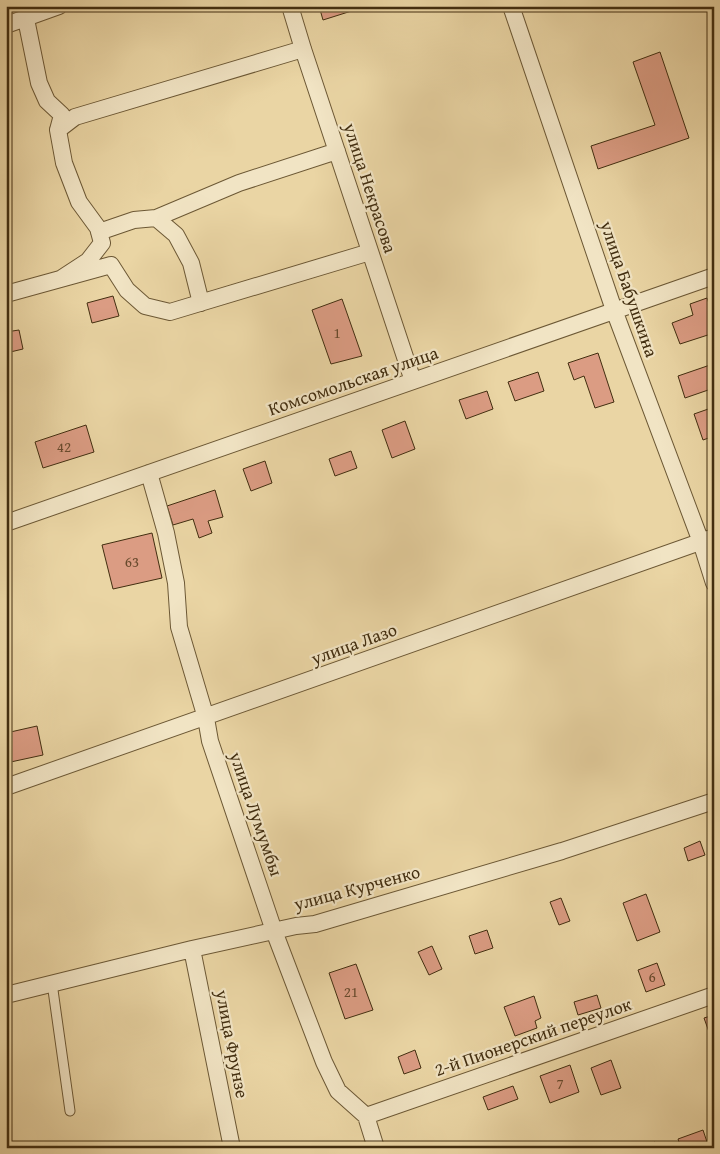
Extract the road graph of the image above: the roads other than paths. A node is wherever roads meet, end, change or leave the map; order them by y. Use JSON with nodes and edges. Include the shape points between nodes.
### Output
{"nodes":[{"id":1,"x":59,"y":6,"type":"edge"},
{"id":2,"x":290,"y":6,"type":"edge"},
{"id":3,"x":512,"y":6,"type":"edge"},
{"id":4,"x":26,"y":19,"type":"junction"},
{"id":5,"x":6,"y":25,"type":"edge"},
{"id":6,"x":303,"y":49,"type":"junction"},
{"id":7,"x":58,"y":130,"type":"junction"},
{"id":8,"x":337,"y":151,"type":"junction"},
{"id":9,"x":156,"y":218,"type":"junction"},
{"id":10,"x":99,"y":232,"type":"junction"},
{"id":11,"x":370,"y":252,"type":"junction"},
{"id":12,"x":714,"y":276,"type":"edge"},
{"id":13,"x":62,"y":278,"type":"junction"},
{"id":14,"x":6,"y":294,"type":"edge"},
{"id":15,"x":201,"y":303,"type":"junction"},
{"id":16,"x":614,"y":310,"type":"junction"},
{"id":17,"x":413,"y":381,"type":"junction"},
{"id":18,"x":149,"y":473,"type":"junction"},
{"id":19,"x":6,"y":523,"type":"edge"},
{"id":20,"x":708,"y":539,"type":"edge"},
{"id":21,"x":714,"y":583,"type":"edge"},
{"id":22,"x":206,"y":718,"type":"junction"},
{"id":23,"x":6,"y":787,"type":"edge"},
{"id":24,"x":714,"y":801,"type":"edge"},
{"id":25,"x":274,"y":931,"type":"junction"},
{"id":26,"x":192,"y":949,"type":"junction"},
{"id":27,"x":52,"y":983,"type":"junction"},
{"id":28,"x":6,"y":995,"type":"edge"},
{"id":29,"x":714,"y":995,"type":"edge"},
{"id":30,"x":70,"y":1111,"type":"dead end"},
{"id":31,"x":366,"y":1116,"type":"junction"},
{"id":32,"x":232,"y":1148,"type":"edge"},
{"id":33,"x":376,"y":1148,"type":"edge"}],
"edges":[{"from":1,"to":4,"type":"street"},
{"from":2,"to":6,"type":"street","name":"улица Некрасова"},
{"from":3,"to":16,"type":"street","name":"улица Бабушкина"},
{"from":4,"to":5,"type":"street"},
{"from":4,"to":7,"type":"street","via":[[39,83],[47,101],[62,114]]},
{"from":6,"to":7,"type":"street","via":[[75,117]]},
{"from":6,"to":8,"type":"street","name":"улица Некрасова"},
{"from":7,"to":10,"type":"street","via":[[64,163],[79,202]]},
{"from":8,"to":9,"type":"street","via":[[239,183]]},
{"from":8,"to":11,"type":"street","name":"улица Некрасова"},
{"from":9,"to":10,"type":"street","via":[[134,220]]},
{"from":9,"to":15,"type":"street","via":[[180,242],[191,263]]},
{"from":10,"to":13,"type":"street","via":[[102,243],[88,261]]},
{"from":11,"to":15,"type":"street"},
{"from":11,"to":17,"type":"street","name":"улица Некрасова"},
{"from":12,"to":16,"type":"street","name":"Комсомольская улица"},
{"from":13,"to":14,"type":"street"},
{"from":13,"to":15,"type":"street","via":[[111,265],[127,290],[145,306],[170,312]]},
{"from":16,"to":17,"type":"street","name":"Комсомольская улица"},
{"from":16,"to":20,"type":"street","name":"улица Бабушкина"},
{"from":17,"to":18,"type":"street","name":"Комсомольская улица"},
{"from":18,"to":19,"type":"street","name":"Комсомольская улица"},
{"from":18,"to":22,"type":"street","name":"улица Лумумбы","via":[[176,583],[179,627]]},
{"from":20,"to":21,"type":"street","name":"улица Бабушкина"},
{"from":20,"to":22,"type":"street","name":"улица Лазо"},
{"from":22,"to":23,"type":"street","name":"улица Лазо"},
{"from":22,"to":25,"type":"street","name":"улица Лумумбы","via":[[210,741]]},
{"from":24,"to":25,"type":"street","name":"улица Курченко","via":[[562,851],[315,924]]},
{"from":25,"to":26,"type":"street","name":"улица Курченко"},
{"from":25,"to":31,"type":"street","name":"улица Лумумбы","via":[[338,1091]]},
{"from":26,"to":27,"type":"street","name":"улица Курченко"},
{"from":26,"to":32,"type":"street","name":"улица Фрунзе"},
{"from":27,"to":28,"type":"street","name":"улица Курченко"},
{"from":27,"to":30,"type":"lane"},
{"from":29,"to":31,"type":"street","name":"2-й Пионерский переулок"},
{"from":31,"to":33,"type":"street"}]}
